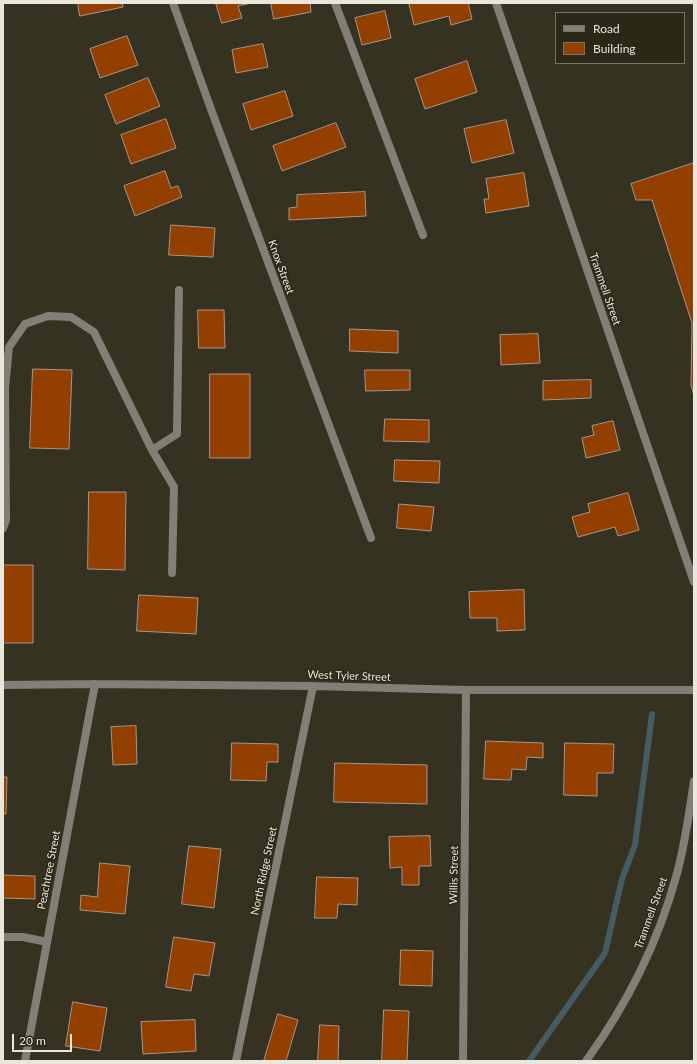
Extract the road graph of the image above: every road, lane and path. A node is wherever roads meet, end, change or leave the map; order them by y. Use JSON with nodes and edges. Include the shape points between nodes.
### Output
{"nodes":[{"id":1,"x":173,"y":3,"type":"edge"},
{"id":2,"x":335,"y":3,"type":"edge"},
{"id":3,"x":496,"y":3,"type":"edge"},
{"id":4,"x":422,"y":235,"type":"dead end"},
{"id":5,"x":179,"y":290,"type":"dead end"},
{"id":6,"x":152,"y":450,"type":"junction"},
{"id":7,"x":3,"y":528,"type":"edge"},
{"id":8,"x":371,"y":538,"type":"dead end"},
{"id":9,"x":172,"y":573,"type":"dead end"},
{"id":10,"x":694,"y":582,"type":"edge"},
{"id":11,"x":95,"y":684,"type":"junction"},
{"id":12,"x":3,"y":685,"type":"edge"},
{"id":13,"x":313,"y":686,"type":"junction"},
{"id":14,"x":466,"y":690,"type":"junction"},
{"id":15,"x":694,"y":690,"type":"edge"},
{"id":16,"x":694,"y":781,"type":"edge"},
{"id":17,"x":3,"y":937,"type":"edge"},
{"id":18,"x":47,"y":942,"type":"junction"},
{"id":19,"x":25,"y":1061,"type":"edge"},
{"id":20,"x":236,"y":1061,"type":"edge"},
{"id":21,"x":463,"y":1061,"type":"edge"},
{"id":22,"x":586,"y":1061,"type":"edge"}],
"edges":[{"from":1,"to":8,"type":"street","name":"Knox Street"},
{"from":2,"to":4,"type":"street"},
{"from":3,"to":10,"type":"street","name":"Trammell Street"},
{"from":5,"to":6,"type":"street","via":[[178,434]]},
{"from":6,"to":7,"type":"street","via":[[94,332],[71,317],[48,316],[25,324],[9,347],[5,388],[6,520]]},
{"from":6,"to":9,"type":"street","via":[[174,487]]},
{"from":11,"to":12,"type":"street","name":"West Tyler Street"},
{"from":11,"to":13,"type":"street","name":"West Tyler Street"},
{"from":11,"to":18,"type":"street","name":"Peachtree Street"},
{"from":13,"to":14,"type":"street","name":"West Tyler Street"},
{"from":13,"to":20,"type":"street","name":"North Ridge Street"},
{"from":14,"to":15,"type":"street","name":"West Tyler Street"},
{"from":14,"to":21,"type":"street","name":"Willis Street"},
{"from":16,"to":22,"type":"street","name":"Trammell Street","via":[[676,876],[654,944],[627,996]]},
{"from":17,"to":18,"type":"street","via":[[23,937]]},
{"from":18,"to":19,"type":"street","name":"Peachtree Street"}]}
